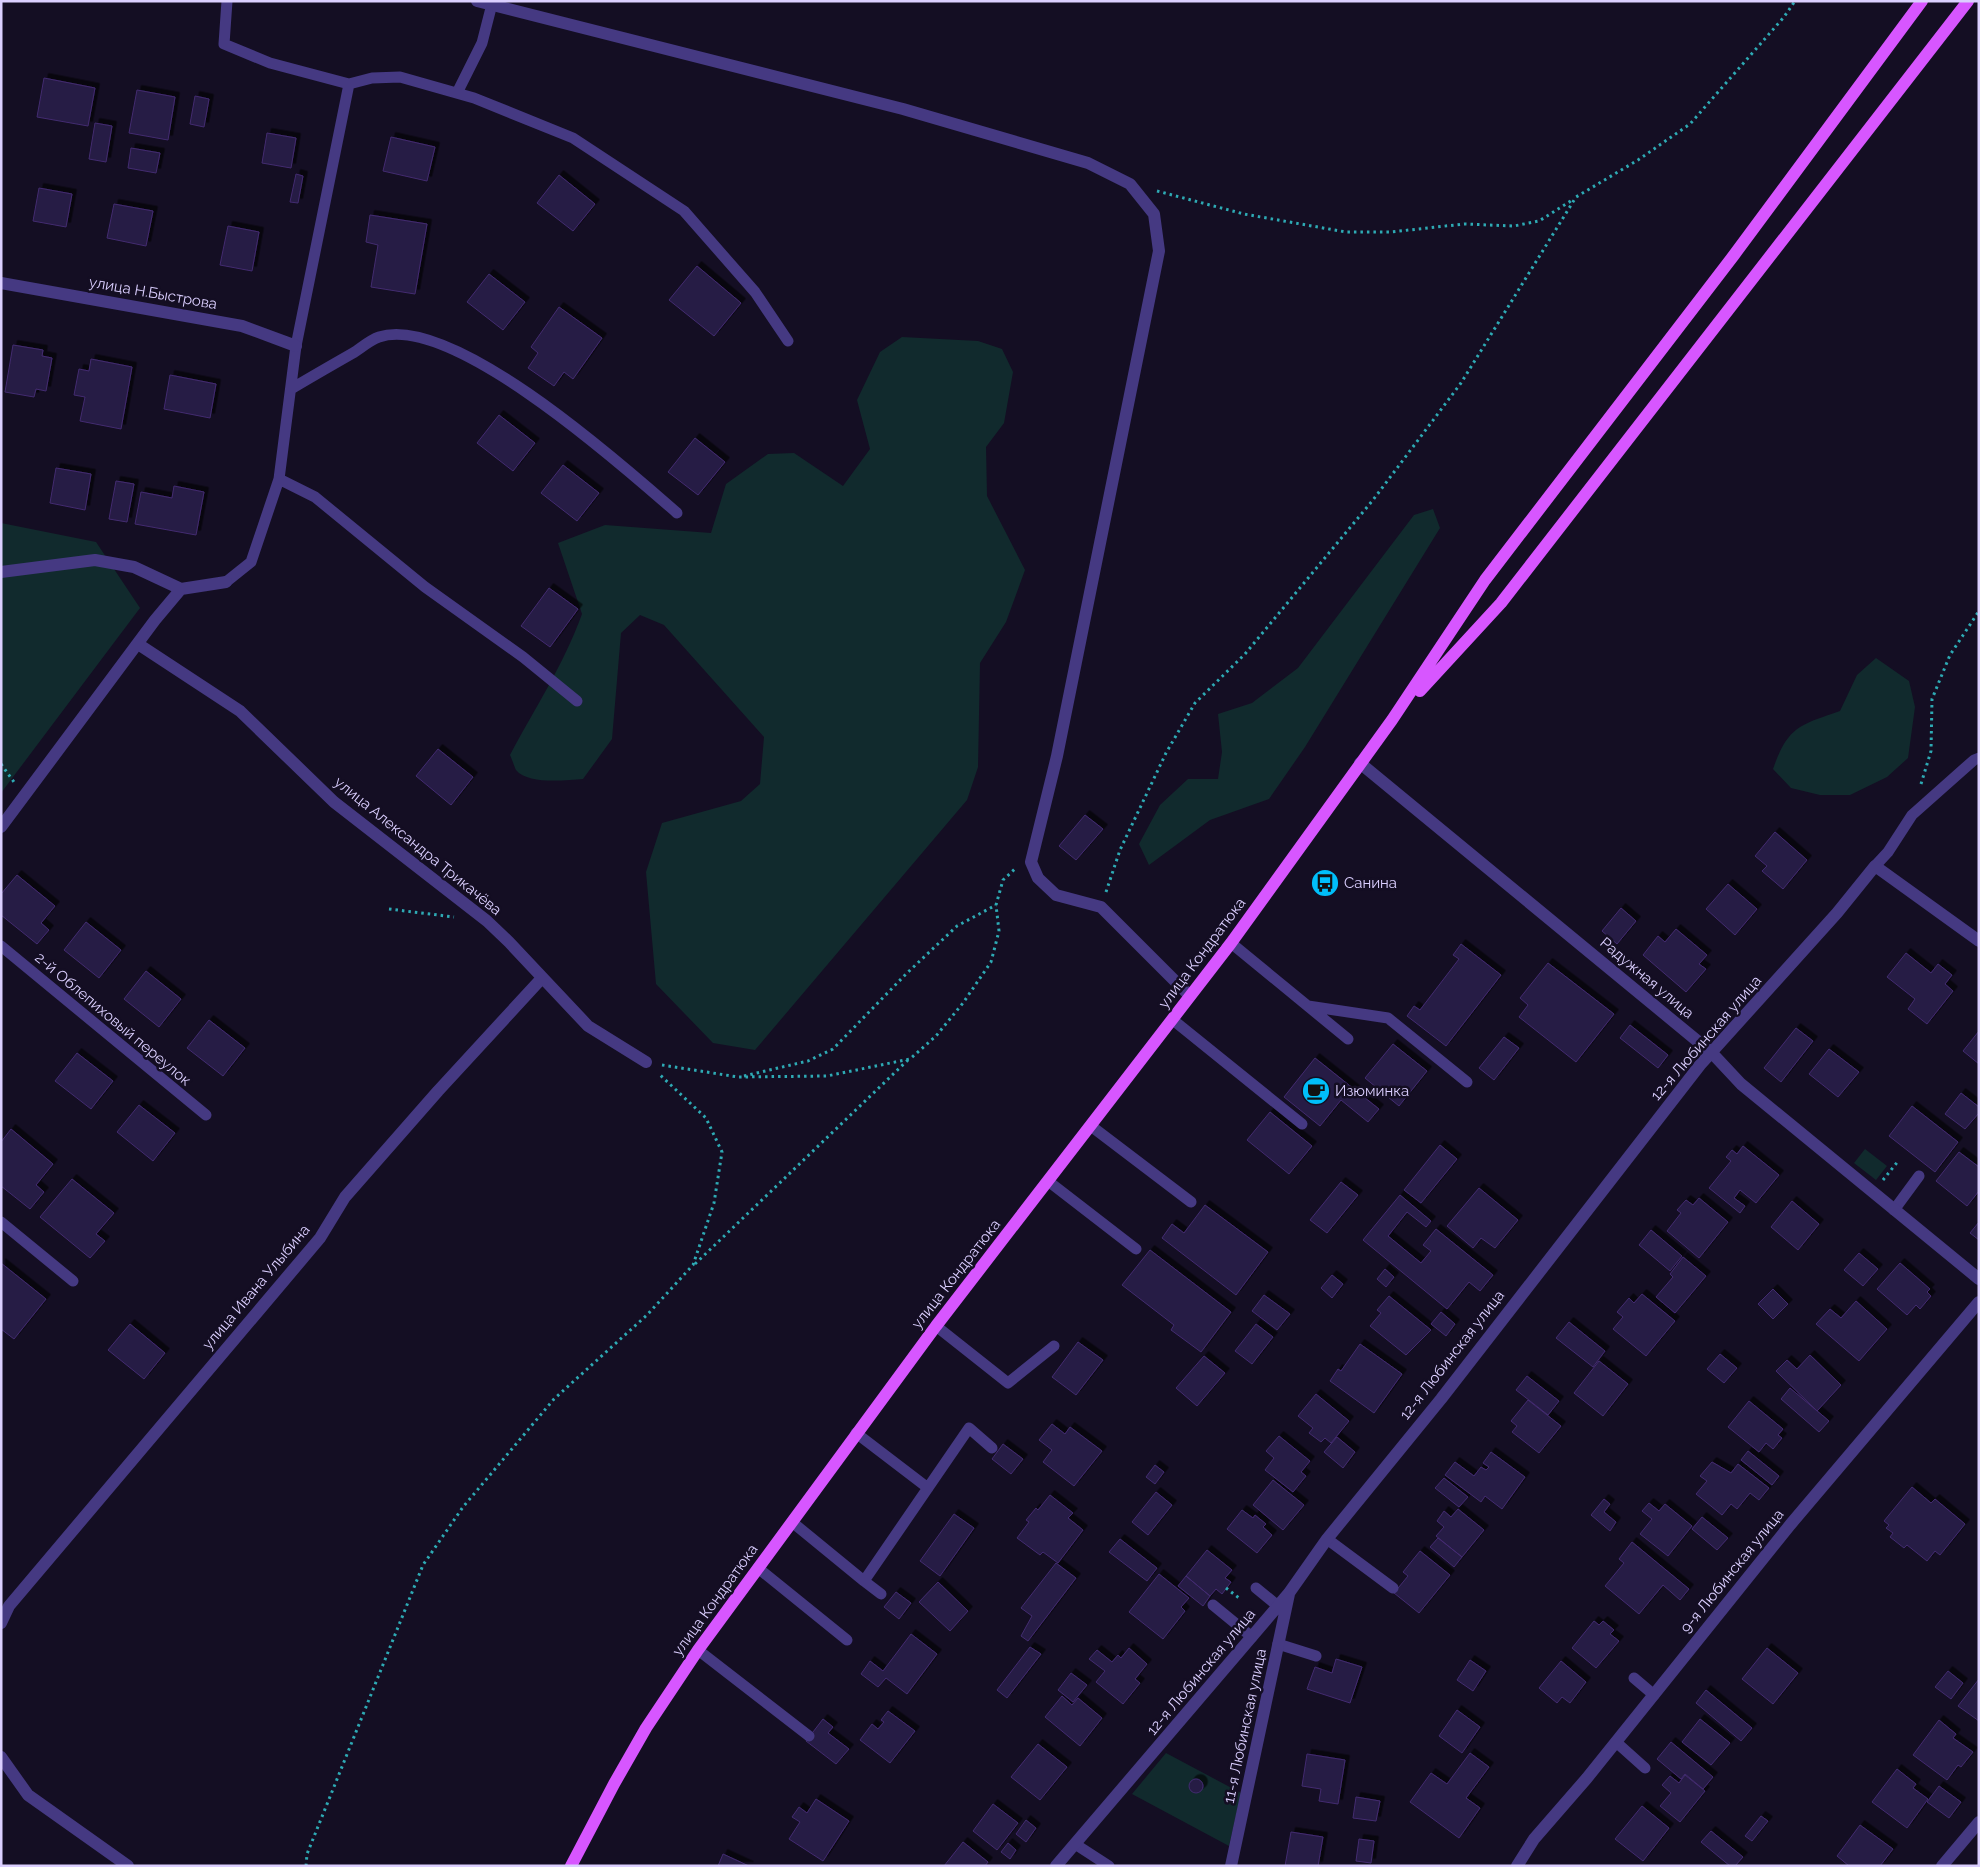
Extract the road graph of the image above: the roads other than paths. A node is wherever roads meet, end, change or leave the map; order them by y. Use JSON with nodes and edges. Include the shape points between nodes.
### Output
{"nodes":[{"id":1,"x":227,"y":1,"type":"edge"},
{"id":2,"x":477,"y":1,"type":"edge"},
{"id":3,"x":1922,"y":1,"type":"edge"},
{"id":4,"x":1968,"y":1,"type":"edge"},
{"id":5,"x":492,"y":4,"type":"junction"},
{"id":6,"x":349,"y":84,"type":"junction"},
{"id":7,"x":457,"y":93,"type":"junction"},
{"id":8,"x":1,"y":283,"type":"edge"},
{"id":9,"x":788,"y":341,"type":"dead end"},
{"id":10,"x":296,"y":346,"type":"junction"},
{"id":11,"x":291,"y":389,"type":"junction"},
{"id":12,"x":280,"y":479,"type":"junction"},
{"id":13,"x":677,"y":513,"type":"dead end"},
{"id":14,"x":1,"y":572,"type":"edge"},
{"id":15,"x":226,"y":582,"type":"joint"},
{"id":16,"x":180,"y":589,"type":"junction"},
{"id":17,"x":138,"y":644,"type":"junction"},
{"id":18,"x":577,"y":701,"type":"dead end"},
{"id":19,"x":1392,"y":720,"type":"junction"},
{"id":20,"x":1979,"y":758,"type":"edge"},
{"id":21,"x":1360,"y":763,"type":"junction"},
{"id":22,"x":1,"y":827,"type":"edge"},
{"id":23,"x":1875,"y":866,"type":"junction"},
{"id":24,"x":1979,"y":941,"type":"edge"},
{"id":25,"x":1230,"y":943,"type":"junction"},
{"id":26,"x":1,"y":946,"type":"edge"},
{"id":27,"x":542,"y":978,"type":"junction"},
{"id":28,"x":1190,"y":996,"type":"junction"},
{"id":29,"x":1308,"y":1006,"type":"junction"},
{"id":30,"x":1173,"y":1020,"type":"junction"},
{"id":31,"x":1348,"y":1038,"type":"dead end"},
{"id":32,"x":1712,"y":1053,"type":"junction"},
{"id":33,"x":646,"y":1062,"type":"road end"},
{"id":34,"x":1467,"y":1082,"type":"dead end"},
{"id":35,"x":206,"y":1115,"type":"dead end"},
{"id":36,"x":1302,"y":1124,"type":"dead end"},
{"id":37,"x":1091,"y":1126,"type":"junction"},
{"id":38,"x":1919,"y":1176,"type":"dead end"},
{"id":39,"x":1048,"y":1182,"type":"junction"},
{"id":40,"x":1191,"y":1202,"type":"dead end"},
{"id":41,"x":1894,"y":1210,"type":"junction"},
{"id":42,"x":1,"y":1222,"type":"edge"},
{"id":43,"x":1136,"y":1249,"type":"dead end"},
{"id":44,"x":1979,"y":1279,"type":"edge"},
{"id":45,"x":73,"y":1280,"type":"dead end"},
{"id":46,"x":1979,"y":1302,"type":"edge"},
{"id":47,"x":936,"y":1326,"type":"junction"},
{"id":48,"x":1054,"y":1346,"type":"dead end"},
{"id":49,"x":856,"y":1433,"type":"junction"},
{"id":50,"x":992,"y":1448,"type":"dead end"},
{"id":51,"x":928,"y":1488,"type":"junction"},
{"id":52,"x":792,"y":1522,"type":"junction"},
{"id":53,"x":1327,"y":1539,"type":"junction"},
{"id":54,"x":758,"y":1568,"type":"junction"},
{"id":55,"x":864,"y":1581,"type":"junction"},
{"id":56,"x":1256,"y":1588,"type":"dead end"},
{"id":57,"x":1393,"y":1588,"type":"dead end"},
{"id":58,"x":1289,"y":1593,"type":"junction"},
{"id":59,"x":882,"y":1594,"type":"dead end"},
{"id":60,"x":1214,"y":1605,"type":"dead end"},
{"id":61,"x":1278,"y":1606,"type":"junction"},
{"id":62,"x":1,"y":1623,"type":"edge"},
{"id":63,"x":1252,"y":1637,"type":"junction"},
{"id":64,"x":847,"y":1640,"type":"dead end"},
{"id":65,"x":1278,"y":1644,"type":"junction"},
{"id":66,"x":698,"y":1650,"type":"junction"},
{"id":67,"x":1316,"y":1656,"type":"dead end"},
{"id":68,"x":1634,"y":1678,"type":"dead end"},
{"id":69,"x":1654,"y":1694,"type":"junction"},
{"id":70,"x":809,"y":1736,"type":"dead end"},
{"id":71,"x":1616,"y":1742,"type":"junction"},
{"id":72,"x":1,"y":1757,"type":"edge"},
{"id":73,"x":1645,"y":1768,"type":"dead end"},
{"id":74,"x":1979,"y":1822,"type":"edge"},
{"id":75,"x":1075,"y":1844,"type":"junction"},
{"id":76,"x":1520,"y":1865,"type":"edge"},
{"id":77,"x":128,"y":1866,"type":"edge"},
{"id":78,"x":572,"y":1866,"type":"edge"},
{"id":79,"x":1056,"y":1866,"type":"edge"},
{"id":80,"x":1109,"y":1866,"type":"edge"},
{"id":81,"x":1231,"y":1866,"type":"edge"},
{"id":82,"x":1942,"y":1866,"type":"edge"}],
"edges":[{"from":1,"to":6,"type":"lane","via":[[224,44],[270,63]]},
{"from":2,"to":5,"type":"street"},
{"from":3,"to":19,"type":"main road","via":[[1734,255],[1485,580]]},
{"from":4,"to":19,"type":"main road","via":[[1500,603]]},
{"from":5,"to":7,"type":"lane","via":[[482,43]]},
{"from":5,"to":28,"type":"street","via":[[903,109],[1088,164],[1130,184],[1154,214],[1158,250],[1057,756],[1031,862],[1038,878],[1056,895],[1101,907]]},
{"from":6,"to":7,"type":"lane","via":[[372,78],[400,77]]},
{"from":6,"to":10,"type":"lane"},
{"from":7,"to":9,"type":"lane","via":[[573,138],[684,211],[755,292]]},
{"from":8,"to":10,"type":"street","name":"улица Н.Быстрова","via":[[242,326]]},
{"from":10,"to":11,"type":"lane"},
{"from":11,"to":12,"type":"lane"},
{"from":11,"to":13,"type":"lane","via":[[378,337],[404,333],[439,344],[504,376],[607,452]]},
{"from":12,"to":15,"type":"lane","via":[[251,562]]},
{"from":12,"to":18,"type":"lane","via":[[314,497],[425,587],[523,657]]},
{"from":14,"to":16,"type":"street","via":[[95,560],[134,567]]},
{"from":15,"to":16,"type":"street"},
{"from":16,"to":17,"type":"street"},
{"from":17,"to":22,"type":"street"},
{"from":17,"to":27,"type":"street","name":"улица Александра Трикачёва","via":[[240,711],[334,802],[487,921]]},
{"from":19,"to":21,"type":"main road","name":"улица Кондратюка"},
{"from":20,"to":23,"type":"lane","via":[[1912,815]]},
{"from":21,"to":25,"type":"main road","name":"улица Кондратюка"},
{"from":21,"to":32,"type":"street","name":"Радужная улица"},
{"from":23,"to":24,"type":"street"},
{"from":23,"to":32,"type":"street","name":"12-я Любинская улица"},
{"from":25,"to":28,"type":"main road","name":"улица Кондратюка"},
{"from":25,"to":29,"type":"lane"},
{"from":26,"to":35,"type":"lane","name":"2-й Облепиховый переулок"},
{"from":27,"to":33,"type":"street","name":"улица Александра Трикачёва","via":[[588,1026]]},
{"from":27,"to":62,"type":"street","name":"улица Ивана Улыбина","via":[[344,1197],[320,1238],[9,1606]]},
{"from":28,"to":30,"type":"main road","name":"улица Кондратюка"},
{"from":29,"to":31,"type":"lane"},
{"from":29,"to":34,"type":"lane","via":[[1388,1018]]},
{"from":30,"to":36,"type":"lane"},
{"from":30,"to":37,"type":"main road","name":"улица Кондратюка"},
{"from":32,"to":41,"type":"street","name":"Радужная улица","via":[[1741,1084]]},
{"from":32,"to":53,"type":"street","name":"12-я Любинская улица"},
{"from":37,"to":39,"type":"main road","name":"улица Кондратюка"},
{"from":37,"to":40,"type":"lane"},
{"from":38,"to":41,"type":"lane"},
{"from":39,"to":43,"type":"lane"},
{"from":39,"to":47,"type":"main road","name":"улица Кондратюка"},
{"from":41,"to":44,"type":"street","name":"Радужная улица"},
{"from":42,"to":45,"type":"lane"},
{"from":46,"to":69,"type":"street","name":"9-я Любинская улица","via":[[1790,1525]]},
{"from":47,"to":48,"type":"lane","via":[[1008,1383]]},
{"from":47,"to":49,"type":"main road","name":"улица Кондратюка"},
{"from":49,"to":51,"type":"lane"},
{"from":49,"to":52,"type":"main road","name":"улица Кондратюка"},
{"from":50,"to":51,"type":"lane","via":[[970,1428]]},
{"from":51,"to":55,"type":"lane"},
{"from":52,"to":54,"type":"main road","name":"улица Кондратюка"},
{"from":52,"to":55,"type":"lane"},
{"from":53,"to":57,"type":"lane"},
{"from":53,"to":58,"type":"street","name":"12-я Любинская улица"},
{"from":54,"to":64,"type":"lane"},
{"from":54,"to":66,"type":"main road","name":"улица Кондратюка"},
{"from":55,"to":59,"type":"lane"},
{"from":56,"to":61,"type":"lane"},
{"from":58,"to":61,"type":"street","name":"12-я Любинская улица"},
{"from":58,"to":65,"type":"street","name":"11-я Любинская улица"},
{"from":60,"to":63,"type":"lane"},
{"from":61,"to":63,"type":"street","name":"12-я Любинская улица"},
{"from":63,"to":75,"type":"street","name":"12-я Любинская улица"},
{"from":65,"to":67,"type":"lane"},
{"from":65,"to":81,"type":"street","name":"11-я Любинская улица"},
{"from":66,"to":70,"type":"lane"},
{"from":66,"to":78,"type":"main road","name":"улица Кондратюка","via":[[623,1768]]},
{"from":68,"to":69,"type":"lane"},
{"from":69,"to":71,"type":"street","name":"9-я Любинская улица"},
{"from":71,"to":73,"type":"lane"},
{"from":71,"to":76,"type":"street","name":"9-я Любинская улица","via":[[1534,1839]]},
{"from":72,"to":77,"type":"street","via":[[28,1795]]},
{"from":74,"to":82,"type":"street"},
{"from":75,"to":79,"type":"street","name":"12-я Любинская улица"},
{"from":75,"to":80,"type":"lane"}]}
